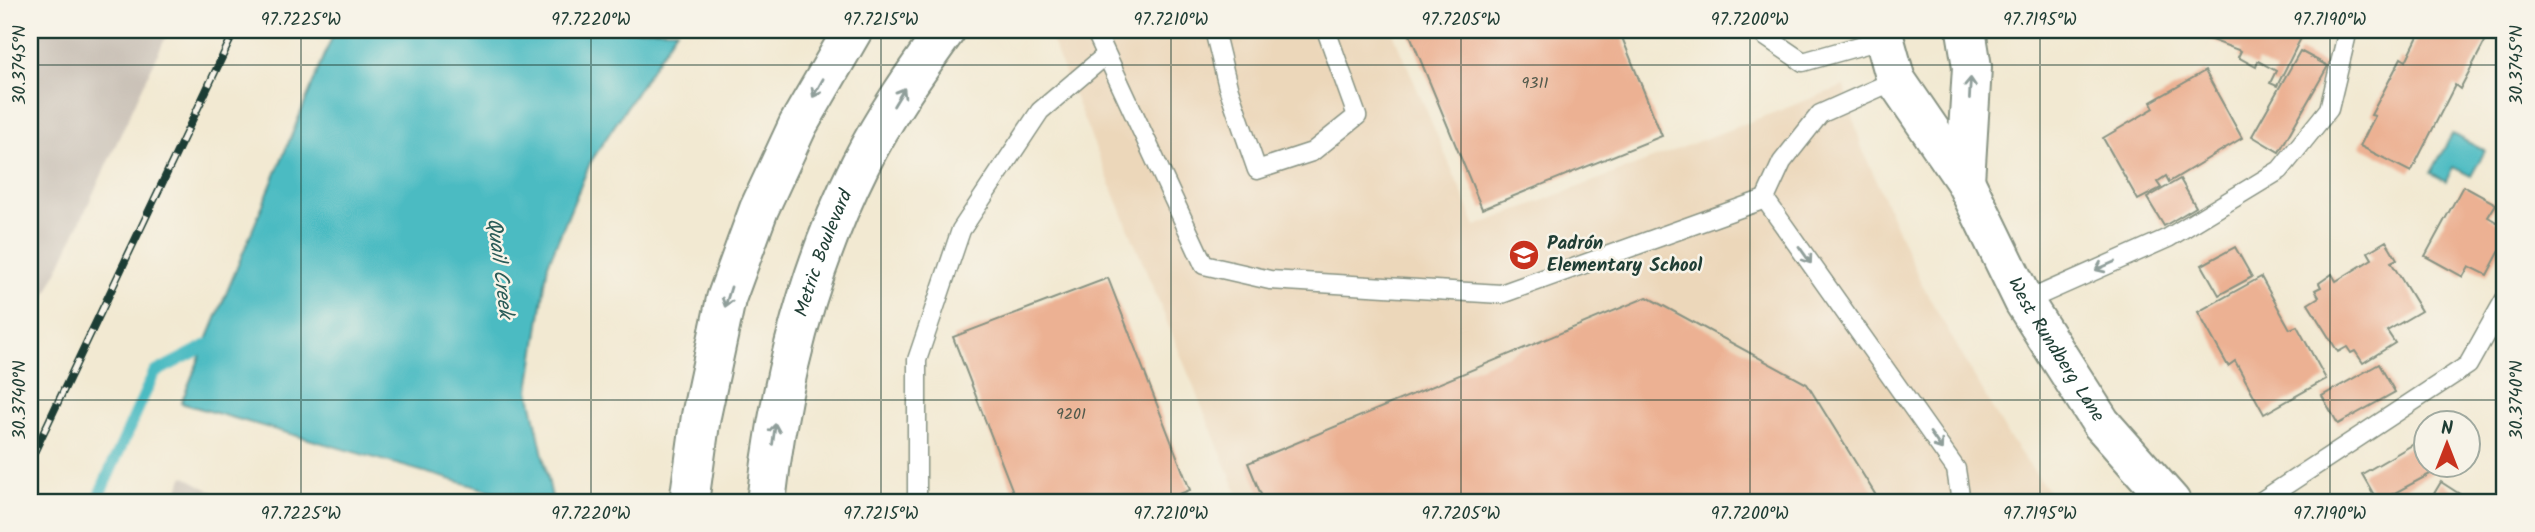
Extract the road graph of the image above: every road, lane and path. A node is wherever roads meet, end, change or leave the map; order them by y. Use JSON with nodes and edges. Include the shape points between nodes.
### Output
{"nodes":[{"id":1,"x":853,"y":30,"type":"edge"},
{"id":2,"x":946,"y":30,"type":"edge"},
{"id":3,"x":1095,"y":30,"type":"edge"},
{"id":4,"x":1214,"y":30,"type":"edge"},
{"id":5,"x":1326,"y":30,"type":"edge"},
{"id":6,"x":1756,"y":30,"type":"edge"},
{"id":7,"x":1966,"y":30,"type":"edge"},
{"id":8,"x":2348,"y":30,"type":"edge"},
{"id":9,"x":1883,"y":35,"type":"edge"},
{"id":10,"x":1106,"y":55,"type":"junction"},
{"id":11,"x":1896,"y":80,"type":"junction"},
{"id":12,"x":1965,"y":181,"type":"junction"},
{"id":13,"x":1765,"y":199,"type":"junction"},
{"id":14,"x":2505,"y":299,"type":"edge"},
{"id":15,"x":2024,"y":302,"type":"junction"},
{"id":16,"x":690,"y":502,"type":"edge"},
{"id":17,"x":766,"y":502,"type":"edge"},
{"id":18,"x":917,"y":502,"type":"edge"},
{"id":19,"x":1961,"y":502,"type":"edge"},
{"id":20,"x":2171,"y":502,"type":"edge"},
{"id":21,"x":2260,"y":502,"type":"edge"}],
"edges":[{"from":1,"to":16,"type":"main road","one_way":true,"via":[[797,125],[726,299],[701,416]]},
{"from":17,"to":2,"type":"main road","name":"Metric Boulevard","one_way":true,"via":[[777,414],[799,321],[824,248],[860,165],[903,90]]},
{"from":3,"to":10,"type":"lane"},
{"from":4,"to":5,"type":"lane","via":[[1256,170],[1312,152],[1357,116]]},
{"from":6,"to":9,"type":"lane","via":[[1803,62]]},
{"from":12,"to":7,"type":"main road","name":"West Rundberg Lane","one_way":true,"via":[[1972,67]]},
{"from":8,"to":15,"type":"lane","one_way":true,"via":[[2329,109],[2280,170],[2168,238]]},
{"from":9,"to":11,"type":"main road"},
{"from":10,"to":13,"type":"lane","via":[[1204,265],[1270,280],[1501,294]]},
{"from":10,"to":18,"type":"lane","via":[[1040,111],[961,230],[918,360]]},
{"from":11,"to":12,"type":"main road","via":[[1932,91]]},
{"from":11,"to":13,"type":"lane","via":[[1820,114],[1782,162]]},
{"from":12,"to":15,"type":"main road","name":"West Rundberg Lane"},
{"from":13,"to":19,"type":"lane","one_way":true,"via":[[1956,469]]},
{"from":14,"to":21,"type":"lane","via":[[2468,365]]},
{"from":15,"to":20,"type":"main road","name":"West Rundberg Lane","via":[[2101,423]]}]}
